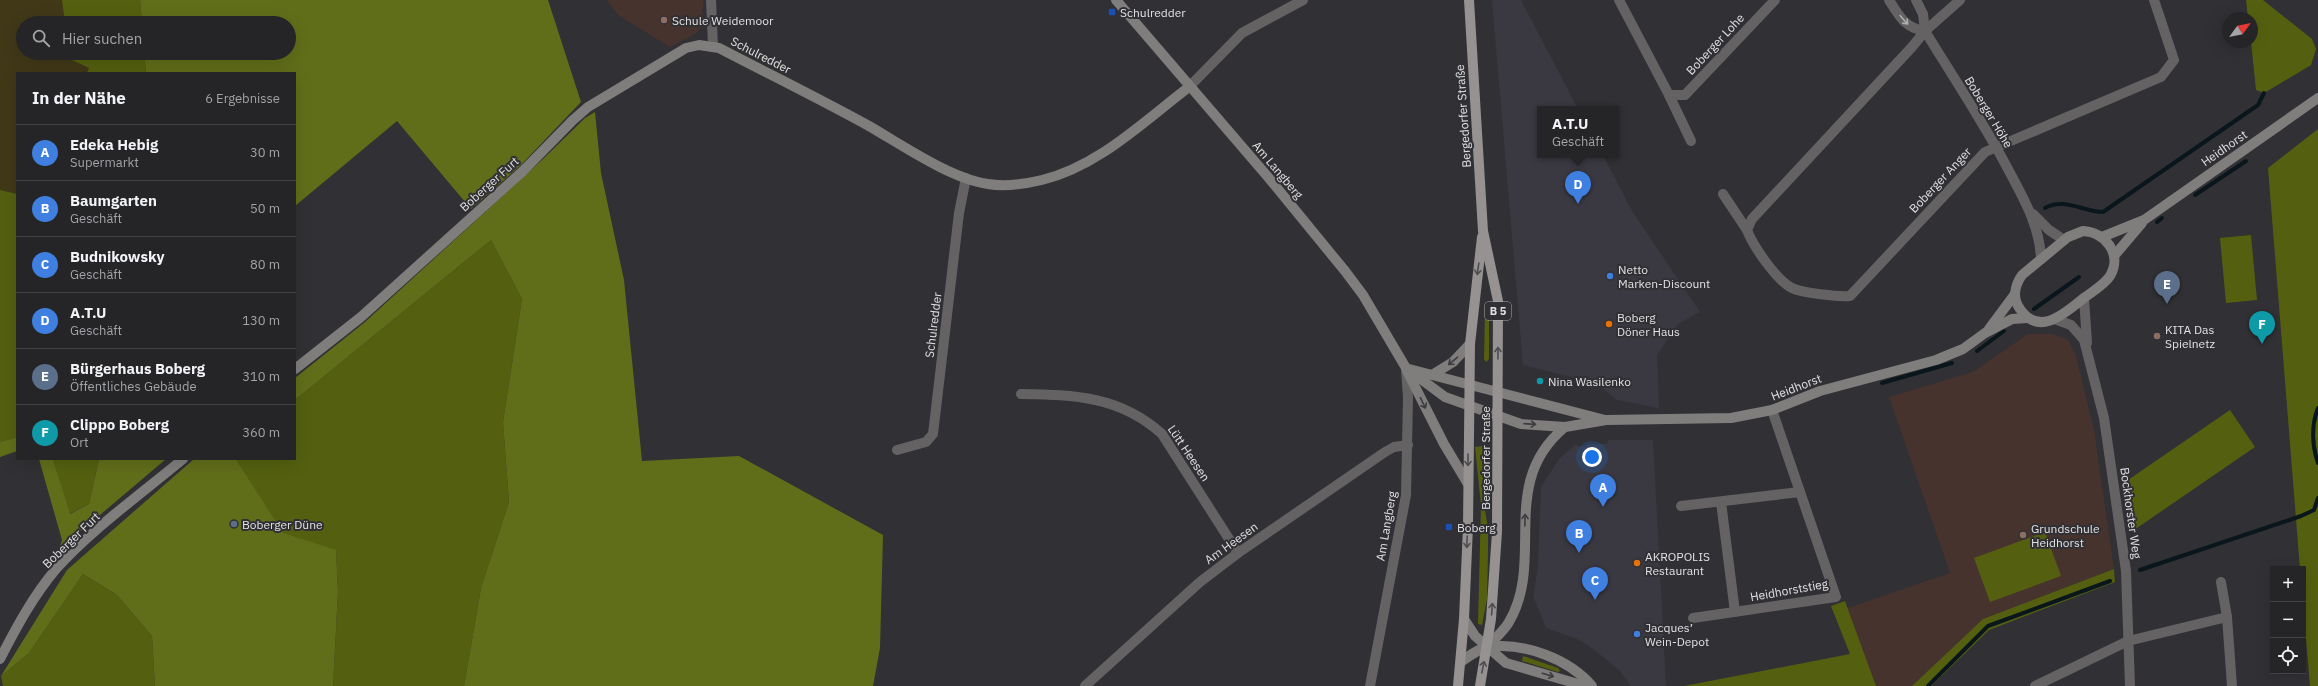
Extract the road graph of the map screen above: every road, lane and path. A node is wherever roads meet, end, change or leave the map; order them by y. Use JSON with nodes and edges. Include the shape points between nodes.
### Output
{"nodes":[{"id":1,"x":711,"y":0,"type":"edge"},
{"id":2,"x":1116,"y":0,"type":"edge"},
{"id":3,"x":1303,"y":0,"type":"edge"},
{"id":4,"x":1468,"y":0,"type":"edge"},
{"id":5,"x":1619,"y":0,"type":"edge"},
{"id":6,"x":1775,"y":0,"type":"edge"},
{"id":7,"x":1889,"y":0,"type":"edge"},
{"id":8,"x":1916,"y":0,"type":"edge"},
{"id":9,"x":1960,"y":0,"type":"edge"},
{"id":10,"x":2154,"y":0,"type":"edge"},
{"id":11,"x":1925,"y":31,"type":"junction"},
{"id":12,"x":713,"y":46,"type":"junction"},
{"id":13,"x":1189,"y":87,"type":"junction"},
{"id":14,"x":1669,"y":95,"type":"junction"},
{"id":15,"x":2318,"y":98,"type":"edge"},
{"id":16,"x":1691,"y":140,"type":"dead end"},
{"id":17,"x":1996,"y":146,"type":"junction"},
{"id":18,"x":966,"y":178,"type":"junction"},
{"id":19,"x":1723,"y":194,"type":"dead end"},
{"id":20,"x":2028,"y":208,"type":"junction"},
{"id":21,"x":2144,"y":220,"type":"junction"},
{"id":22,"x":1746,"y":230,"type":"junction"},
{"id":23,"x":1483,"y":231,"type":"junction"},
{"id":24,"x":2102,"y":237,"type":"junction"},
{"id":25,"x":2064,"y":240,"type":"junction"},
{"id":26,"x":2114,"y":256,"type":"junction"},
{"id":27,"x":2041,"y":259,"type":"junction"},
{"id":28,"x":2015,"y":294,"type":"junction"},
{"id":29,"x":2084,"y":298,"type":"junction"},
{"id":30,"x":2028,"y":318,"type":"junction"},
{"id":31,"x":2057,"y":320,"type":"junction"},
{"id":32,"x":1985,"y":334,"type":"junction"},
{"id":33,"x":1470,"y":344,"type":"junction"},
{"id":34,"x":2087,"y":347,"type":"junction"},
{"id":35,"x":296,"y":367,"type":"edge"},
{"id":36,"x":1406,"y":368,"type":"junction"},
{"id":37,"x":1432,"y":375,"type":"junction"},
{"id":38,"x":1469,"y":385,"type":"junction"},
{"id":39,"x":1498,"y":392,"type":"junction"},
{"id":40,"x":1021,"y":394,"type":"dead end"},
{"id":41,"x":1469,"y":405,"type":"junction"},
{"id":42,"x":1772,"y":410,"type":"junction"},
{"id":43,"x":1498,"y":415,"type":"junction"},
{"id":44,"x":1606,"y":420,"type":"junction"},
{"id":45,"x":1565,"y":427,"type":"junction"},
{"id":46,"x":1408,"y":445,"type":"junction"},
{"id":47,"x":897,"y":450,"type":"dead end"},
{"id":48,"x":181,"y":460,"type":"edge"},
{"id":49,"x":1468,"y":484,"type":"junction"},
{"id":50,"x":1800,"y":492,"type":"junction"},
{"id":51,"x":1721,"y":502,"type":"junction"},
{"id":52,"x":1681,"y":506,"type":"dead end"},
{"id":53,"x":1238,"y":553,"type":"junction"},
{"id":54,"x":2221,"y":582,"type":"dead end"},
{"id":55,"x":1735,"y":612,"type":"junction"},
{"id":56,"x":2227,"y":617,"type":"junction"},
{"id":57,"x":1693,"y":618,"type":"dead end"},
{"id":58,"x":1464,"y":619,"type":"junction"},
{"id":59,"x":2128,"y":641,"type":"junction"},
{"id":60,"x":1487,"y":647,"type":"junction"},
{"id":61,"x":0,"y":659,"type":"edge"},
{"id":62,"x":1461,"y":662,"type":"junction"},
{"id":63,"x":1085,"y":686,"type":"edge"},
{"id":64,"x":1370,"y":686,"type":"edge"},
{"id":65,"x":1458,"y":686,"type":"edge"},
{"id":66,"x":1480,"y":686,"type":"edge"},
{"id":67,"x":1585,"y":686,"type":"edge"},
{"id":68,"x":1592,"y":686,"type":"edge"},
{"id":69,"x":2035,"y":686,"type":"edge"},
{"id":70,"x":2130,"y":686,"type":"edge"},
{"id":71,"x":2232,"y":686,"type":"edge"}],
"edges":[{"from":1,"to":12,"type":"street"},
{"from":2,"to":13,"type":"street","name":"Am Langberg"},
{"from":3,"to":13,"type":"street","via":[[1242,33]]},
{"from":4,"to":23,"type":"main road","name":"Bergedorfer Straße","number":"B 5"},
{"from":5,"to":14,"type":"street"},
{"from":6,"to":14,"type":"street","name":"Boberger Lohe","via":[[1685,95]]},
{"from":7,"to":11,"type":"street","one_way":true,"via":[[1903,22],[1913,29]]},
{"from":8,"to":11,"type":"street","name":"Boberger Höhe","via":[[1923,14]]},
{"from":9,"to":11,"type":"street"},
{"from":10,"to":17,"type":"street","name":"Boberger Anger","via":[[2174,60],[2162,77]]},
{"from":11,"to":17,"type":"street","name":"Boberger Höhe"},
{"from":11,"to":22,"type":"street","via":[[1752,219]]},
{"from":12,"to":18,"type":"street","name":"Schulredder"},
{"from":12,"to":35,"type":"street","name":"Boberger Furt","via":[[699,45],[686,48],[588,107],[523,171],[361,317]]},
{"from":13,"to":18,"type":"street","name":"Schulredder","via":[[1100,154],[1072,169],[1043,179],[1015,184],[988,184]]},
{"from":13,"to":36,"type":"street","name":"Am Langberg","via":[[1345,271],[1363,295]]},
{"from":14,"to":16,"type":"street"},
{"from":15,"to":21,"type":"street","name":"Heidhorst"},
{"from":17,"to":20,"type":"street","name":"Boberger Höhe"},
{"from":17,"to":22,"type":"street","name":"Boberger Anger","via":[[1984,152],[1850,296],[1841,297],[1792,288],[1781,280],[1750,240]]},
{"from":18,"to":47,"type":"street","name":"Schulredder","via":[[933,434],[926,442]]},
{"from":19,"to":22,"type":"street","name":"Boberger Anger"},
{"from":20,"to":25,"type":"street","name":"Boberger Höhe","via":[[2042,225]]},
{"from":20,"to":27,"type":"street","name":"Boberger Höhe","via":[[2039,243]]},
{"from":21,"to":24,"type":"street","name":"Heidhorst"},
{"from":21,"to":26,"type":"street","name":"Heidhorst"},
{"from":23,"to":33,"type":"main road","name":"Bergedorfer Straße","number":"B 5","one_way":true},
{"from":39,"to":23,"type":"main road","name":"Bergedorfer Straße","number":"B 5","one_way":true,"via":[[1498,301]]},
{"from":24,"to":25,"type":"street","name":"Heidhorst","via":[[2082,231]]},
{"from":24,"to":26,"type":"street","via":[[2110,245]]},
{"from":25,"to":27,"type":"street","name":"Heidhorst"},
{"from":26,"to":29,"type":"street","name":"Heidhorst","via":[[2113,269],[2109,276]]},
{"from":27,"to":28,"type":"street","name":"Heidhorst","via":[[2022,275]]},
{"from":28,"to":30,"type":"street","via":[[2018,307]]},
{"from":28,"to":32,"type":"street","name":"Heidhorst"},
{"from":29,"to":31,"type":"street","name":"Heidhorst"},
{"from":29,"to":34,"type":"street","name":"Bockhorster Weg"},
{"from":30,"to":31,"type":"street","name":"Heidhorst","via":[[2042,322]]},
{"from":30,"to":32,"type":"street","name":"Heidhorst","via":[[2016,318]]},
{"from":31,"to":34,"type":"street","name":"Bockhorster Weg","via":[[2066,322],[2076,329]]},
{"from":32,"to":42,"type":"street","name":"Heidhorst","via":[[1963,349],[1936,360],[1820,391]]},
{"from":33,"to":37,"type":"street","one_way":true,"via":[[1453,362]]},
{"from":33,"to":38,"type":"main road","name":"Bergedorfer Straße","number":"B 5"},
{"from":34,"to":59,"type":"street","name":"Bockhorster Weg","via":[[2104,418],[2123,548]]},
{"from":36,"to":37,"type":"street"},
{"from":36,"to":41,"type":"street","name":"Am Langberg","via":[[1445,398]]},
{"from":36,"to":46,"type":"street","name":"Am Langberg"},
{"from":36,"to":49,"type":"street","one_way":true,"via":[[1444,444]]},
{"from":37,"to":38,"type":"street"},
{"from":38,"to":39,"type":"street"},
{"from":38,"to":41,"type":"main road","name":"Bergedorfer Straße","number":"B 5"},
{"from":39,"to":43,"type":"main road","name":"Bergedorfer Straße","number":"B 5"},
{"from":39,"to":44,"type":"street","name":"Heidhorst"},
{"from":40,"to":53,"type":"street","name":"Lütt Heesen","via":[[1111,403],[1145,418],[1162,434]]},
{"from":41,"to":43,"type":"street","name":"Heidhorst"},
{"from":41,"to":49,"type":"main road","name":"Bergedorfer Straße","number":"B 5","one_way":true},
{"from":42,"to":44,"type":"street","name":"Heidhorst","via":[[1731,418]]},
{"from":42,"to":50,"type":"street","name":"Heidhorststieg"},
{"from":43,"to":45,"type":"street","name":"Heidhorst","one_way":true,"via":[[1521,424]]},
{"from":60,"to":43,"type":"main road","name":"Bergedorfer Straße","number":"B 5","one_way":true,"via":[[1497,532]]},
{"from":44,"to":45,"type":"street","name":"Heidhorst"},
{"from":60,"to":45,"type":"street","one_way":true,"via":[[1509,623],[1521,588],[1525,559],[1526,498],[1530,480],[1548,444]]},
{"from":46,"to":53,"type":"street","name":"Am Heesen","via":[[1394,447],[1385,452]]},
{"from":46,"to":64,"type":"street","name":"Am Langberg","via":[[1406,495]]},
{"from":48,"to":61,"type":"street","name":"Boberger Furt","via":[[79,546],[56,569],[34,597]]},
{"from":49,"to":58,"type":"main road","name":"Bergedorfer Straße","number":"B 5","one_way":true},
{"from":50,"to":51,"type":"street"},
{"from":50,"to":55,"type":"street","name":"Heidhorststieg","via":[[1836,597]]},
{"from":51,"to":52,"type":"street"},
{"from":51,"to":55,"type":"street","name":"Heidhorststieg"},
{"from":53,"to":63,"type":"street","name":"Am Heesen","via":[[1200,582]]},
{"from":54,"to":56,"type":"street"},
{"from":55,"to":57,"type":"street","name":"Heidhorststieg"},
{"from":56,"to":59,"type":"street"},
{"from":56,"to":71,"type":"street"},
{"from":58,"to":60,"type":"street","via":[[1475,636]]},
{"from":58,"to":62,"type":"main road","name":"Bergedorfer Straße","number":"B 5"},
{"from":59,"to":69,"type":"street"},
{"from":59,"to":70,"type":"street","name":"Bockhorster Weg"},
{"from":60,"to":62,"type":"street"},
{"from":66,"to":60,"type":"main road","name":"Bergedorfer Straße","number":"B 5","one_way":true},
{"from":60,"to":67,"type":"street","one_way":true,"via":[[1506,663]]},
{"from":60,"to":68,"type":"street","via":[[1508,647],[1540,654],[1572,668]]},
{"from":62,"to":65,"type":"main road","name":"Bergedorfer Straße","number":"B 5"}]}
